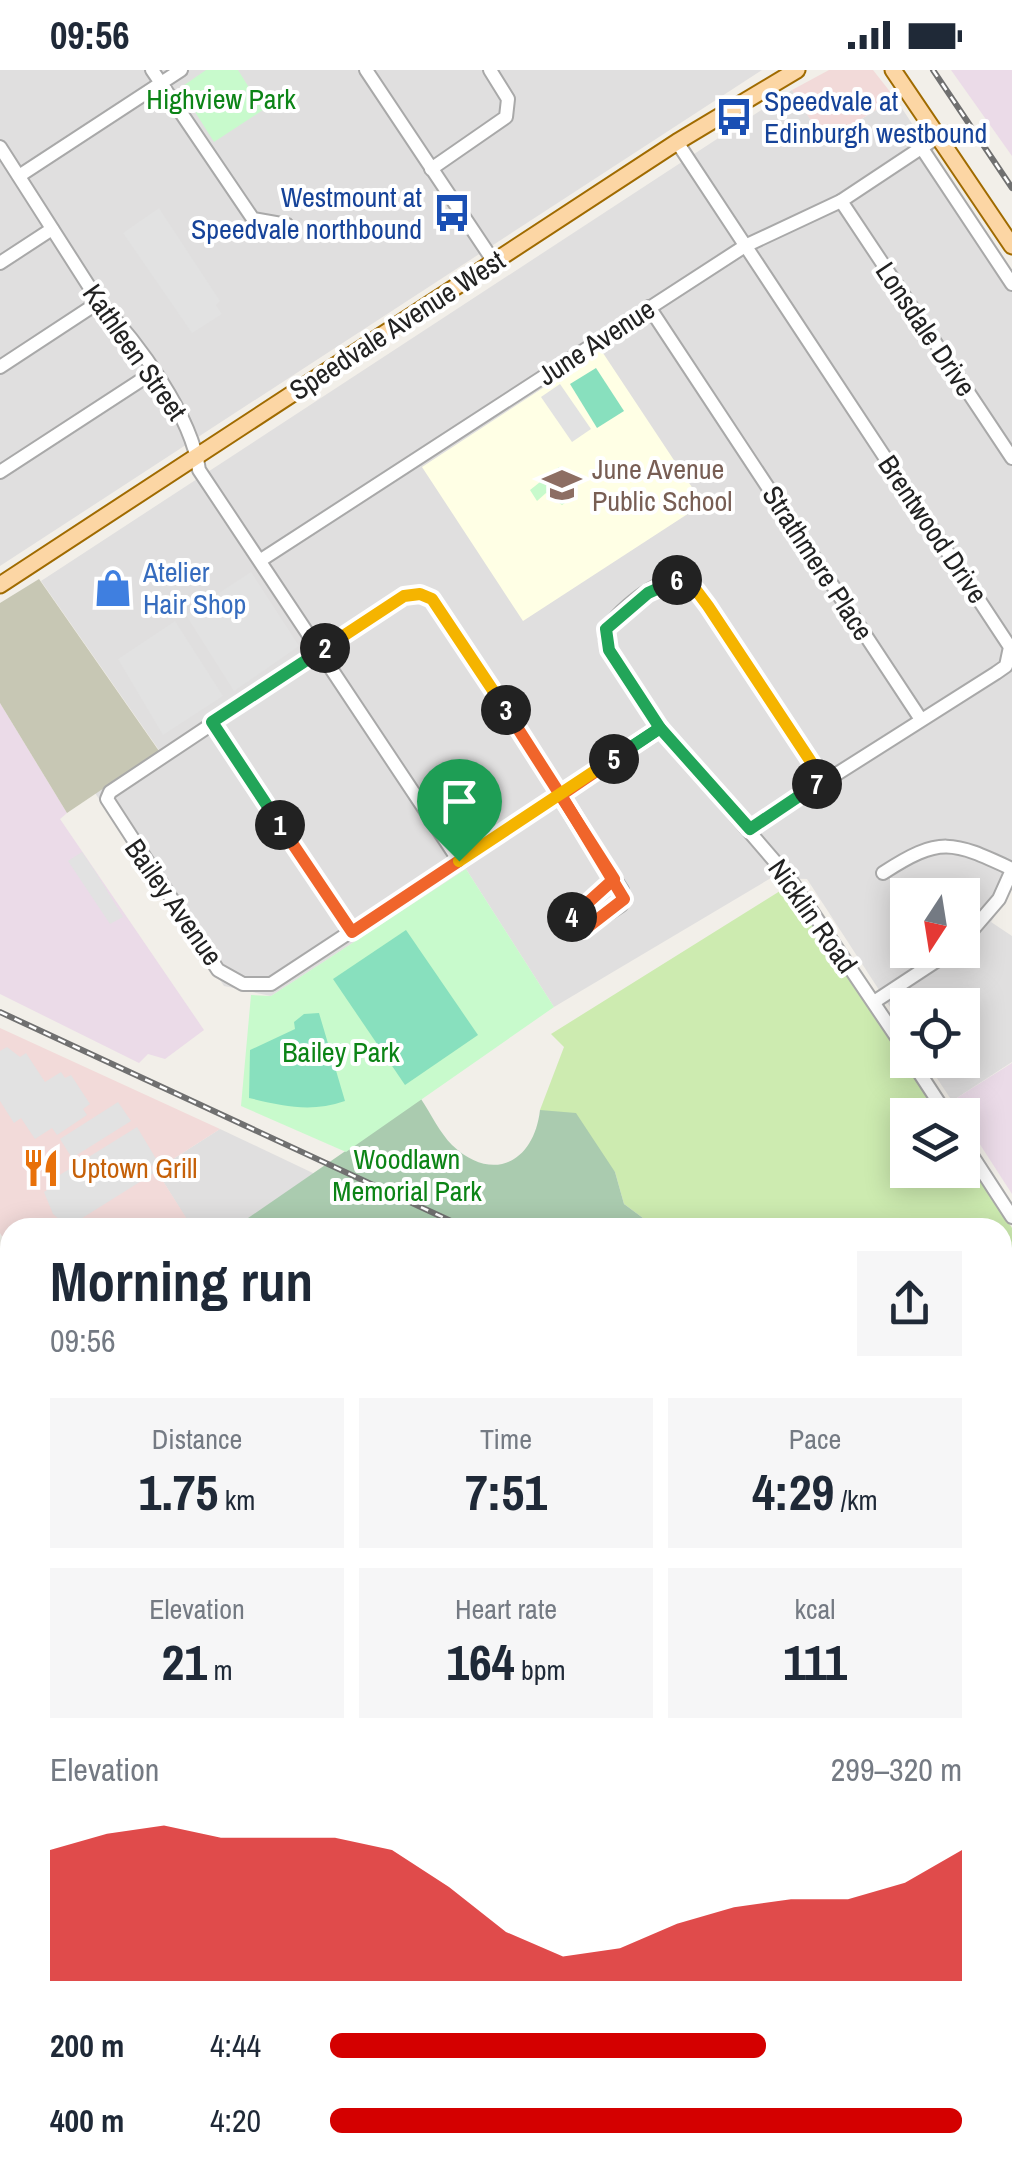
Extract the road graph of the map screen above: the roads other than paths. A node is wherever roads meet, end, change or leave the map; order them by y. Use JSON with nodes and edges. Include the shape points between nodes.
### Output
{"nodes":[{"id":1,"x":152,"y":70,"type":"edge"},
{"id":2,"x":180,"y":70,"type":"edge"},
{"id":3,"x":366,"y":70,"type":"edge"},
{"id":4,"x":490,"y":70,"type":"edge"},
{"id":5,"x":797,"y":70,"type":"edge"},
{"id":6,"x":893,"y":70,"type":"edge"},
{"id":7,"x":161,"y":83,"type":"junction"},
{"id":8,"x":939,"y":136,"type":"junction"},
{"id":9,"x":677,"y":142,"type":"junction"},
{"id":10,"x":0,"y":147,"type":"edge"},
{"id":11,"x":922,"y":148,"type":"junction"},
{"id":12,"x":431,"y":170,"type":"junction"},
{"id":13,"x":19,"y":176,"type":"junction"},
{"id":14,"x":840,"y":201,"type":"junction"},
{"id":15,"x":287,"y":225,"type":"dead end"},
{"id":16,"x":52,"y":228,"type":"junction"},
{"id":17,"x":746,"y":246,"type":"junction"},
{"id":18,"x":1012,"y":246,"type":"edge"},
{"id":19,"x":494,"y":262,"type":"junction"},
{"id":20,"x":0,"y":263,"type":"edge"},
{"id":21,"x":1012,"y":284,"type":"edge"},
{"id":22,"x":99,"y":302,"type":"junction"},
{"id":23,"x":649,"y":307,"type":"junction"},
{"id":24,"x":0,"y":367,"type":"edge"},
{"id":25,"x":152,"y":373,"type":"junction"},
{"id":26,"x":198,"y":454,"type":"junction"},
{"id":27,"x":1012,"y":458,"type":"edge"},
{"id":28,"x":0,"y":472,"type":"edge"},
{"id":29,"x":260,"y":560,"type":"junction"},
{"id":30,"x":0,"y":585,"type":"edge"},
{"id":31,"x":319,"y":652,"type":"junction"},
{"id":32,"x":920,"y":718,"type":"junction"},
{"id":33,"x":212,"y":722,"type":"junction"},
{"id":34,"x":660,"y":728,"type":"junction"},
{"id":35,"x":823,"y":780,"type":"junction"},
{"id":36,"x":561,"y":795,"type":"junction"},
{"id":37,"x":750,"y":829,"type":"junction"},
{"id":38,"x":459,"y":861,"type":"junction"},
{"id":39,"x":1012,"y":869,"type":"edge"},
{"id":40,"x":882,"y":873,"type":"dead end"},
{"id":41,"x":614,"y":879,"type":"dead end"},
{"id":42,"x":980,"y":921,"type":"edge"},
{"id":43,"x":352,"y":932,"type":"junction"},
{"id":44,"x":926,"y":968,"type":"edge"},
{"id":45,"x":874,"y":1002,"type":"junction"},
{"id":46,"x":890,"y":1027,"type":"edge"},
{"id":47,"x":980,"y":1168,"type":"edge"},
{"id":48,"x":1012,"y":1217,"type":"edge"}],
"edges":[{"from":1,"to":7,"type":"street"},
{"from":2,"to":7,"type":"street"},
{"from":3,"to":12,"type":"street"},
{"from":4,"to":12,"type":"street","via":[[508,99],[506,117]]},
{"from":5,"to":9,"type":"main road","name":"Speedvale Avenue West"},
{"from":6,"to":8,"type":"main road"},
{"from":7,"to":13,"type":"street"},
{"from":7,"to":15,"type":"street","via":[[252,219]]},
{"from":8,"to":11,"type":"street","name":"June Avenue"},
{"from":8,"to":18,"type":"main road"},
{"from":9,"to":17,"type":"street","name":"Brentwood Drive"},
{"from":9,"to":19,"type":"main road","name":"Speedvale Avenue West"},
{"from":10,"to":13,"type":"street","name":"Kathleen Street"},
{"from":11,"to":14,"type":"street","name":"June Avenue"},
{"from":11,"to":21,"type":"street"},
{"from":12,"to":19,"type":"street"},
{"from":13,"to":16,"type":"street","name":"Kathleen Street"},
{"from":14,"to":17,"type":"street","name":"June Avenue"},
{"from":14,"to":27,"type":"street","name":"Lonsdale Drive"},
{"from":16,"to":20,"type":"street"},
{"from":16,"to":22,"type":"street","name":"Kathleen Street"},
{"from":17,"to":23,"type":"street","name":"June Avenue"},
{"from":17,"to":32,"type":"street","name":"Brentwood Drive","via":[[1010,647],[1006,666]]},
{"from":19,"to":26,"type":"main road","name":"Speedvale Avenue West"},
{"from":22,"to":24,"type":"street"},
{"from":22,"to":25,"type":"street","name":"Kathleen Street"},
{"from":23,"to":29,"type":"street","name":"June Avenue"},
{"from":23,"to":32,"type":"street","name":"Strathmere Place"},
{"from":25,"to":26,"type":"street","name":"Kathleen Street"},
{"from":25,"to":28,"type":"street"},
{"from":26,"to":29,"type":"street","name":"Kathleen Street","via":[[198,468]]},
{"from":26,"to":30,"type":"main road","name":"Speedvale Avenue West"},
{"from":29,"to":31,"type":"street","name":"Kathleen Street"},
{"from":31,"to":33,"type":"street"},
{"from":31,"to":36,"type":"street","via":[[404,596],[432,599]]},
{"from":31,"to":38,"type":"street","name":"Kathleen Street"},
{"from":32,"to":35,"type":"street","name":"Brentwood Drive"},
{"from":33,"to":43,"type":"street"},
{"from":33,"to":43,"type":"street","name":"Bailey Avenue","via":[[107,799],[218,970],[234,980],[270,984]]},
{"from":34,"to":35,"type":"street","name":"Nicklin Road","via":[[604,636],[610,622],[676,580],[696,590]]},
{"from":34,"to":36,"type":"street","name":"Bailey Avenue"},
{"from":34,"to":37,"type":"street","name":"Nicklin Road"},
{"from":35,"to":37,"type":"street","name":"Brentwood Drive"},
{"from":36,"to":38,"type":"street","name":"Bailey Avenue"},
{"from":36,"to":41,"type":"street"},
{"from":37,"to":45,"type":"street","name":"Nicklin Road"},
{"from":38,"to":43,"type":"street","name":"Bailey Avenue"},
{"from":39,"to":40,"type":"street","via":[[949,843],[922,848]]},
{"from":39,"to":42,"type":"street"},
{"from":44,"to":45,"type":"street"},
{"from":45,"to":46,"type":"street","name":"Nicklin Road"},
{"from":47,"to":48,"type":"street"}]}
